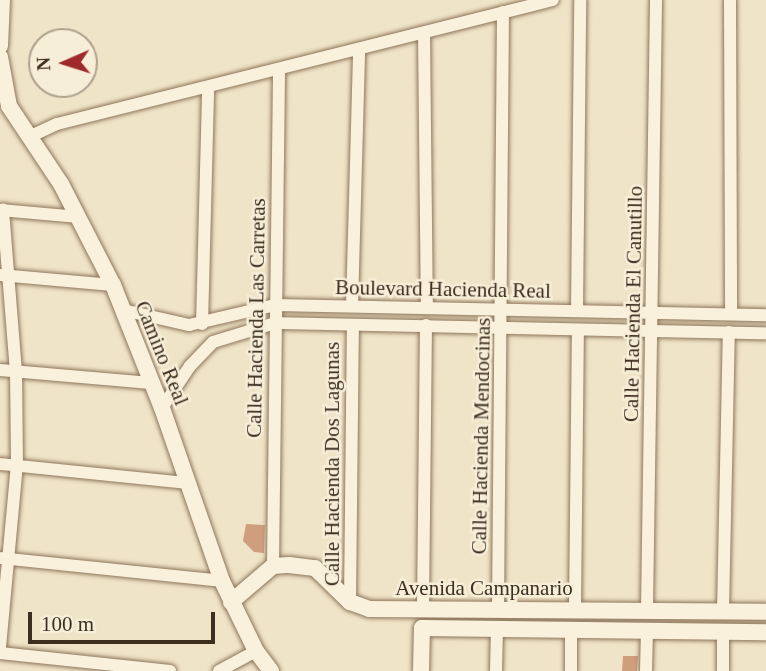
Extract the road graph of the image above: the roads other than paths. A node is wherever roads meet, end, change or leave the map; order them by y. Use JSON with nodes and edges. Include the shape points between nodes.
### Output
{"nodes":[{"id":1,"x":2,"y":0,"type":"edge"},
{"id":2,"x":553,"y":0,"type":"edge"},
{"id":3,"x":580,"y":0,"type":"edge"},
{"id":4,"x":656,"y":0,"type":"edge"},
{"id":5,"x":730,"y":0,"type":"edge"},
{"id":6,"x":503,"y":12,"type":"junction"},
{"id":7,"x":425,"y":33,"type":"junction"},
{"id":8,"x":0,"y":46,"type":"edge"},
{"id":9,"x":359,"y":50,"type":"junction"},
{"id":10,"x":0,"y":57,"type":"edge"},
{"id":11,"x":279,"y":70,"type":"junction"},
{"id":12,"x":208,"y":89,"type":"junction"},
{"id":13,"x":5,"y":109,"type":"edge"},
{"id":14,"x":32,"y":136,"type":"junction"},
{"id":15,"x":1,"y":210,"type":"edge"},
{"id":16,"x":79,"y":217,"type":"junction"},
{"id":17,"x":3,"y":275,"type":"edge"},
{"id":18,"x":113,"y":285,"type":"junction"},
{"id":19,"x":275,"y":305,"type":"junction"},
{"id":20,"x":352,"y":306,"type":"junction"},
{"id":21,"x":501,"y":307,"type":"junction"},
{"id":22,"x":427,"y":308,"type":"junction"},
{"id":23,"x":123,"y":310,"type":"junction"},
{"id":24,"x":577,"y":311,"type":"junction"},
{"id":25,"x":653,"y":313,"type":"junction"},
{"id":26,"x":730,"y":314,"type":"junction"},
{"id":27,"x":766,"y":315,"type":"edge"},
{"id":28,"x":275,"y":323,"type":"junction"},
{"id":29,"x":202,"y":324,"type":"junction"},
{"id":30,"x":426,"y":325,"type":"junction"},
{"id":31,"x":353,"y":326,"type":"junction"},
{"id":32,"x":501,"y":327,"type":"junction"},
{"id":33,"x":578,"y":331,"type":"junction"},
{"id":34,"x":653,"y":332,"type":"junction"},
{"id":35,"x":729,"y":332,"type":"junction"},
{"id":36,"x":766,"y":333,"type":"edge"},
{"id":37,"x":0,"y":370,"type":"edge"},
{"id":38,"x":16,"y":372,"type":"junction"},
{"id":39,"x":153,"y":383,"type":"junction"},
{"id":40,"x":162,"y":408,"type":"junction"},
{"id":41,"x":0,"y":464,"type":"edge"},
{"id":42,"x":17,"y":465,"type":"junction"},
{"id":43,"x":187,"y":483,"type":"junction"},
{"id":44,"x":5,"y":558,"type":"edge"},
{"id":45,"x":272,"y":566,"type":"junction"},
{"id":46,"x":222,"y":581,"type":"junction"},
{"id":47,"x":231,"y":602,"type":"junction"},
{"id":48,"x":351,"y":602,"type":"junction"},
{"id":49,"x":423,"y":608,"type":"junction"},
{"id":50,"x":575,"y":608,"type":"junction"},
{"id":51,"x":498,"y":609,"type":"junction"},
{"id":52,"x":647,"y":609,"type":"junction"},
{"id":53,"x":723,"y":611,"type":"junction"},
{"id":54,"x":766,"y":611,"type":"edge"},
{"id":55,"x":497,"y":628,"type":"junction"},
{"id":56,"x":571,"y":629,"type":"junction"},
{"id":57,"x":646,"y":630,"type":"junction"},
{"id":58,"x":723,"y":632,"type":"junction"},
{"id":59,"x":766,"y":632,"type":"edge"},
{"id":60,"x":0,"y":647,"type":"edge"},
{"id":61,"x":256,"y":652,"type":"junction"},
{"id":62,"x":0,"y":653,"type":"edge"},
{"id":63,"x":170,"y":671,"type":"edge"},
{"id":64,"x":219,"y":671,"type":"edge"},
{"id":65,"x":271,"y":671,"type":"edge"},
{"id":66,"x":421,"y":671,"type":"edge"},
{"id":67,"x":496,"y":671,"type":"edge"},
{"id":68,"x":571,"y":671,"type":"edge"},
{"id":69,"x":646,"y":671,"type":"edge"},
{"id":70,"x":723,"y":671,"type":"edge"}],
"edges":[{"from":1,"to":8,"type":"street"},
{"from":2,"to":6,"type":"street"},
{"from":3,"to":24,"type":"street"},
{"from":4,"to":25,"type":"street","name":"Calle Hacienda El Canutillo"},
{"from":5,"to":26,"type":"street"},
{"from":6,"to":7,"type":"street"},
{"from":6,"to":21,"type":"street","name":"Calle Hacienda Mendocinas"},
{"from":7,"to":9,"type":"street"},
{"from":7,"to":22,"type":"street"},
{"from":9,"to":11,"type":"street"},
{"from":9,"to":20,"type":"street"},
{"from":10,"to":13,"type":"street","name":"Camino Real"},
{"from":11,"to":12,"type":"street"},
{"from":11,"to":19,"type":"street","name":"Calle Hacienda Las Carretas"},
{"from":12,"to":14,"type":"street","via":[[57,124]]},
{"from":12,"to":29,"type":"street"},
{"from":13,"to":14,"type":"street","name":"Camino Real"},
{"from":14,"to":16,"type":"street","name":"Camino Real"},
{"from":15,"to":16,"type":"street"},
{"from":15,"to":17,"type":"street"},
{"from":16,"to":18,"type":"street","name":"Camino Real"},
{"from":17,"to":18,"type":"street"},
{"from":17,"to":38,"type":"street"},
{"from":18,"to":23,"type":"street","name":"Camino Real"},
{"from":19,"to":20,"type":"street","name":"Boulevard Hacienda Real"},
{"from":19,"to":28,"type":"street","name":"Calle Hacienda Las Carretas"},
{"from":19,"to":29,"type":"street","name":"Boulevard Hacienda Real"},
{"from":20,"to":22,"type":"street","name":"Boulevard Hacienda Real"},
{"from":21,"to":22,"type":"street","name":"Boulevard Hacienda Real"},
{"from":21,"to":24,"type":"street","name":"Boulevard Hacienda Real"},
{"from":21,"to":32,"type":"street","name":"Calle Hacienda Mendocinas"},
{"from":23,"to":29,"type":"street","name":"Boulevard Hacienda Real"},
{"from":23,"to":39,"type":"street","name":"Camino Real"},
{"from":24,"to":25,"type":"street","name":"Boulevard Hacienda Real"},
{"from":25,"to":26,"type":"street","name":"Boulevard Hacienda Real"},
{"from":25,"to":34,"type":"street","name":"Calle Hacienda El Canutillo"},
{"from":26,"to":27,"type":"street","name":"Boulevard Hacienda Real"},
{"from":28,"to":31,"type":"street","name":"Boulevard Hacienda Real"},
{"from":28,"to":40,"type":"street","name":"Boulevard Hacienda Real","via":[[213,342],[190,366]]},
{"from":28,"to":45,"type":"street","name":"Calle Hacienda Las Carretas"},
{"from":30,"to":31,"type":"street","name":"Boulevard Hacienda Real"},
{"from":30,"to":32,"type":"street","name":"Boulevard Hacienda Real"},
{"from":30,"to":49,"type":"street"},
{"from":31,"to":48,"type":"street","name":"Calle Hacienda Dos Lagunas"},
{"from":32,"to":33,"type":"street","name":"Boulevard Hacienda Real"},
{"from":32,"to":51,"type":"street","name":"Calle Hacienda Mendocinas"},
{"from":33,"to":34,"type":"street","name":"Boulevard Hacienda Real"},
{"from":33,"to":50,"type":"street"},
{"from":34,"to":35,"type":"street","name":"Boulevard Hacienda Real"},
{"from":34,"to":52,"type":"street","name":"Calle Hacienda El Canutillo"},
{"from":35,"to":36,"type":"street","name":"Boulevard Hacienda Real"},
{"from":35,"to":53,"type":"street"},
{"from":37,"to":38,"type":"street"},
{"from":38,"to":39,"type":"street"},
{"from":38,"to":42,"type":"street"},
{"from":39,"to":40,"type":"street","name":"Camino Real"},
{"from":40,"to":43,"type":"street","name":"Camino Real"},
{"from":41,"to":42,"type":"street"},
{"from":42,"to":43,"type":"street"},
{"from":42,"to":44,"type":"street"},
{"from":43,"to":46,"type":"street","name":"Camino Real"},
{"from":44,"to":46,"type":"street"},
{"from":44,"to":60,"type":"street"},
{"from":45,"to":47,"type":"street"},
{"from":45,"to":48,"type":"street","via":[[315,568]]},
{"from":46,"to":47,"type":"street","name":"Camino Real"},
{"from":47,"to":61,"type":"street","name":"Camino Real"},
{"from":48,"to":49,"type":"street","name":"Avenida Campanario","via":[[369,609]]},
{"from":49,"to":51,"type":"street","name":"Avenida Campanario"},
{"from":50,"to":51,"type":"street","name":"Avenida Campanario"},
{"from":50,"to":52,"type":"street","name":"Avenida Campanario"},
{"from":52,"to":53,"type":"street","name":"Avenida Campanario"},
{"from":53,"to":54,"type":"street","name":"Avenida Campanario"},
{"from":55,"to":56,"type":"street","name":"Avenida Campanario"},
{"from":55,"to":66,"type":"street","name":"Avenida Campanario","via":[[422,628]]},
{"from":55,"to":67,"type":"street"},
{"from":56,"to":57,"type":"street","name":"Avenida Campanario"},
{"from":56,"to":68,"type":"street"},
{"from":57,"to":58,"type":"street","name":"Avenida Campanario"},
{"from":57,"to":69,"type":"street"},
{"from":58,"to":59,"type":"street","name":"Avenida Campanario"},
{"from":58,"to":70,"type":"street"},
{"from":61,"to":64,"type":"street"},
{"from":61,"to":65,"type":"street","name":"Camino Real"},
{"from":62,"to":63,"type":"street"}]}
